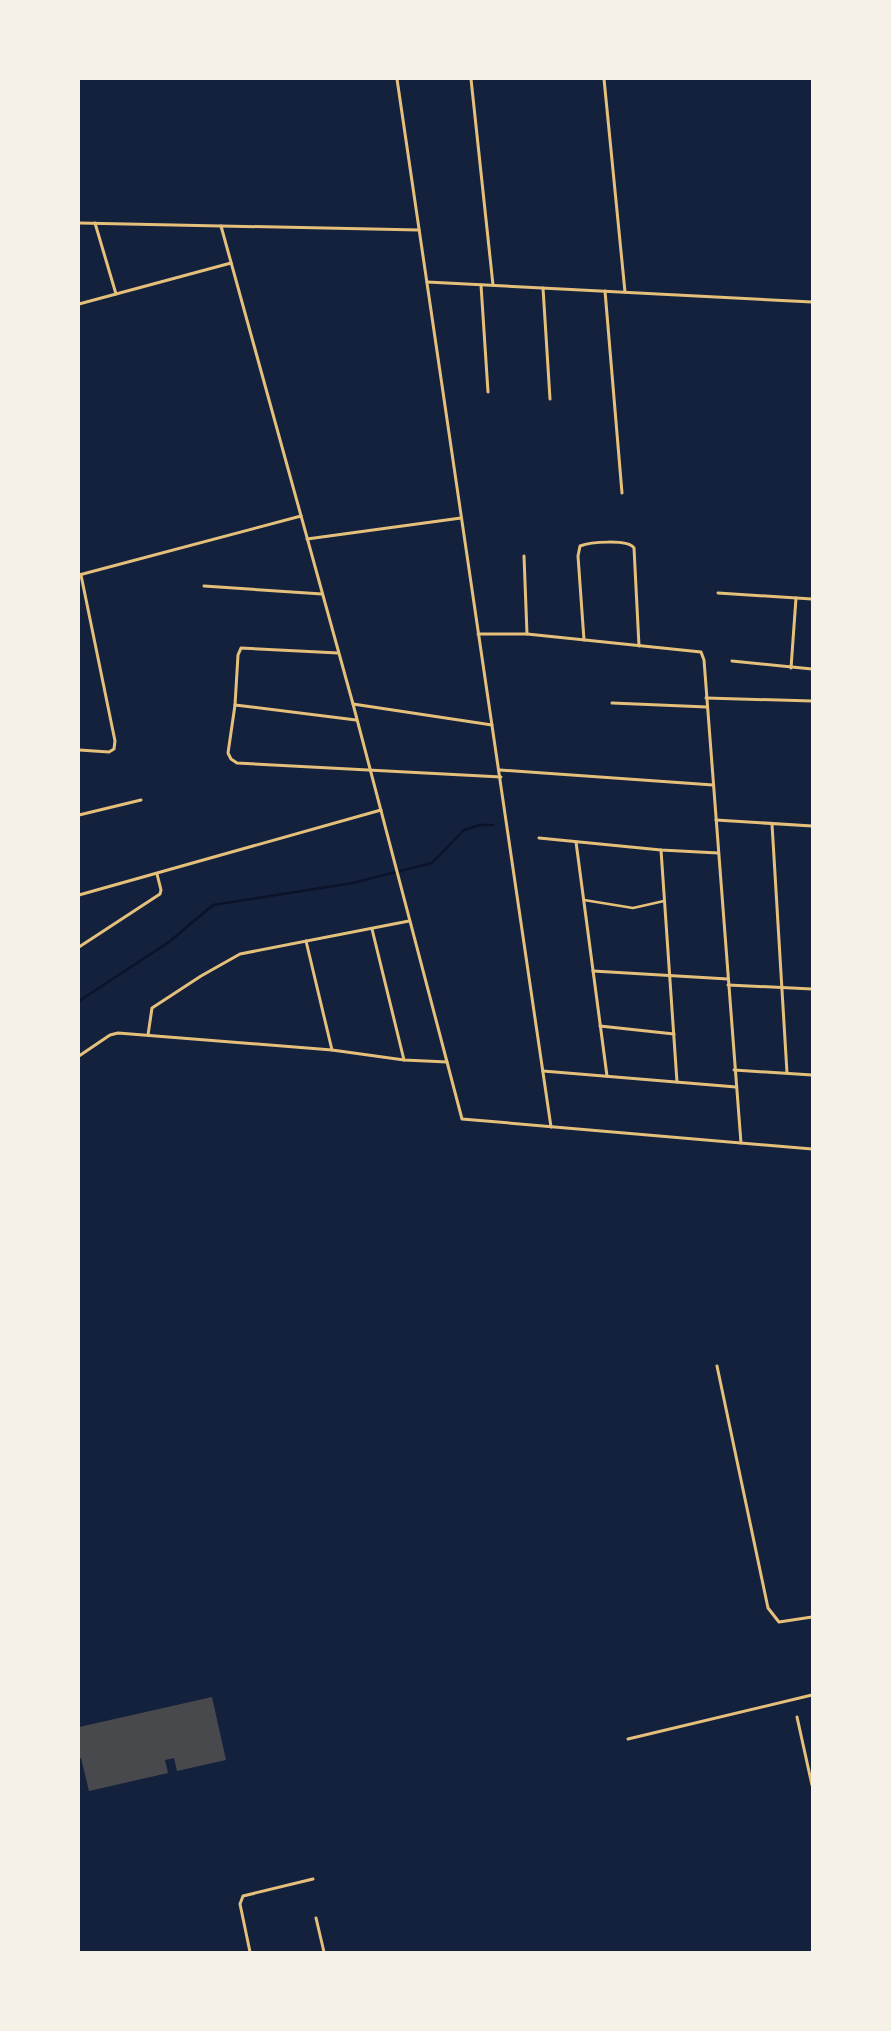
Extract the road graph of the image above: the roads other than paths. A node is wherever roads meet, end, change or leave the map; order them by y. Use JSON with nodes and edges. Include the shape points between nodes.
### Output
{"nodes":[{"id":1,"x":397,"y":79,"type":"edge"},
{"id":2,"x":471,"y":79,"type":"edge"},
{"id":3,"x":604,"y":79,"type":"edge"},
{"id":4,"x":79,"y":223,"type":"edge"},
{"id":5,"x":95,"y":223,"type":"junction"},
{"id":6,"x":221,"y":226,"type":"junction"},
{"id":7,"x":419,"y":230,"type":"junction"},
{"id":8,"x":231,"y":262,"type":"junction"},
{"id":9,"x":427,"y":282,"type":"junction"},
{"id":10,"x":481,"y":285,"type":"junction"},
{"id":11,"x":493,"y":285,"type":"junction"},
{"id":12,"x":543,"y":288,"type":"junction"},
{"id":13,"x":606,"y":291,"type":"junction"},
{"id":14,"x":625,"y":292,"type":"junction"},
{"id":15,"x":116,"y":294,"type":"junction"},
{"id":16,"x":812,"y":302,"type":"edge"},
{"id":17,"x":79,"y":304,"type":"edge"},
{"id":18,"x":488,"y":392,"type":"dead end"},
{"id":19,"x":550,"y":399,"type":"dead end"},
{"id":20,"x":622,"y":493,"type":"dead end"},
{"id":21,"x":300,"y":516,"type":"junction"},
{"id":22,"x":461,"y":518,"type":"junction"},
{"id":23,"x":307,"y":539,"type":"junction"},
{"id":24,"x":524,"y":556,"type":"dead end"},
{"id":25,"x":80,"y":575,"type":"edge"},
{"id":26,"x":204,"y":586,"type":"dead end"},
{"id":27,"x":718,"y":593,"type":"dead end"},
{"id":28,"x":322,"y":594,"type":"junction"},
{"id":29,"x":796,"y":598,"type":"junction"},
{"id":30,"x":812,"y":599,"type":"edge"},
{"id":31,"x":478,"y":634,"type":"junction"},
{"id":32,"x":527,"y":634,"type":"junction"},
{"id":33,"x":584,"y":640,"type":"junction"},
{"id":34,"x":639,"y":646,"type":"junction"},
{"id":35,"x":338,"y":653,"type":"junction"},
{"id":36,"x":732,"y":661,"type":"dead end"},
{"id":37,"x":791,"y":668,"type":"junction"},
{"id":38,"x":812,"y":669,"type":"edge"},
{"id":39,"x":706,"y":698,"type":"junction"},
{"id":40,"x":812,"y":701,"type":"edge"},
{"id":41,"x":612,"y":703,"type":"dead end"},
{"id":42,"x":353,"y":704,"type":"junction"},
{"id":43,"x":235,"y":705,"type":"junction"},
{"id":44,"x":707,"y":707,"type":"junction"},
{"id":45,"x":356,"y":720,"type":"junction"},
{"id":46,"x":492,"y":725,"type":"junction"},
{"id":47,"x":79,"y":750,"type":"edge"},
{"id":48,"x":500,"y":770,"type":"junction"},
{"id":49,"x":370,"y":771,"type":"junction"},
{"id":50,"x":501,"y":777,"type":"junction"},
{"id":51,"x":713,"y":785,"type":"junction"},
{"id":52,"x":141,"y":800,"type":"dead end"},
{"id":53,"x":381,"y":810,"type":"junction"},
{"id":54,"x":79,"y":816,"type":"edge"},
{"id":55,"x":716,"y":820,"type":"junction"},
{"id":56,"x":772,"y":824,"type":"junction"},
{"id":57,"x":812,"y":826,"type":"edge"},
{"id":58,"x":539,"y":838,"type":"dead end"},
{"id":59,"x":576,"y":842,"type":"junction"},
{"id":60,"x":661,"y":850,"type":"junction"},
{"id":61,"x":718,"y":853,"type":"junction"},
{"id":62,"x":157,"y":874,"type":"junction"},
{"id":63,"x":79,"y":895,"type":"edge"},
{"id":64,"x":583,"y":900,"type":"junction"},
{"id":65,"x":664,"y":901,"type":"junction"},
{"id":66,"x":409,"y":921,"type":"junction"},
{"id":67,"x":372,"y":929,"type":"junction"},
{"id":68,"x":306,"y":941,"type":"junction"},
{"id":69,"x":79,"y":947,"type":"edge"},
{"id":70,"x":593,"y":971,"type":"junction"},
{"id":71,"x":670,"y":975,"type":"junction"},
{"id":72,"x":728,"y":979,"type":"junction"},
{"id":73,"x":728,"y":985,"type":"junction"},
{"id":74,"x":781,"y":987,"type":"junction"},
{"id":75,"x":812,"y":989,"type":"edge"},
{"id":76,"x":600,"y":1026,"type":"junction"},
{"id":77,"x":674,"y":1034,"type":"junction"},
{"id":78,"x":148,"y":1035,"type":"junction"},
{"id":79,"x":332,"y":1050,"type":"junction"},
{"id":80,"x":79,"y":1056,"type":"edge"},
{"id":81,"x":404,"y":1060,"type":"junction"},
{"id":82,"x":447,"y":1062,"type":"junction"},
{"id":83,"x":734,"y":1070,"type":"junction"},
{"id":84,"x":543,"y":1071,"type":"junction"},
{"id":85,"x":787,"y":1073,"type":"junction"},
{"id":86,"x":812,"y":1075,"type":"edge"},
{"id":87,"x":607,"y":1076,"type":"junction"},
{"id":88,"x":677,"y":1082,"type":"junction"},
{"id":89,"x":736,"y":1087,"type":"junction"},
{"id":90,"x":552,"y":1127,"type":"junction"},
{"id":91,"x":741,"y":1143,"type":"junction"},
{"id":92,"x":812,"y":1149,"type":"edge"},
{"id":93,"x":717,"y":1366,"type":"dead end"},
{"id":94,"x":812,"y":1617,"type":"edge"},
{"id":95,"x":812,"y":1695,"type":"edge"},
{"id":96,"x":797,"y":1718,"type":"dead end"},
{"id":97,"x":628,"y":1739,"type":"dead end"},
{"id":98,"x":812,"y":1785,"type":"edge"},
{"id":99,"x":313,"y":1879,"type":"dead end"},
{"id":100,"x":316,"y":1918,"type":"dead end"},
{"id":101,"x":250,"y":1952,"type":"edge"},
{"id":102,"x":324,"y":1952,"type":"edge"}],
"edges":[{"from":1,"to":7,"type":"street"},
{"from":2,"to":11,"type":"street"},
{"from":3,"to":14,"type":"street"},
{"from":4,"to":5,"type":"street"},
{"from":5,"to":6,"type":"street"},
{"from":5,"to":15,"type":"street"},
{"from":6,"to":7,"type":"street"},
{"from":6,"to":8,"type":"street"},
{"from":7,"to":9,"type":"street"},
{"from":8,"to":15,"type":"street"},
{"from":8,"to":21,"type":"street"},
{"from":9,"to":10,"type":"street"},
{"from":9,"to":22,"type":"street"},
{"from":10,"to":11,"type":"street"},
{"from":10,"to":18,"type":"street"},
{"from":11,"to":12,"type":"street"},
{"from":12,"to":13,"type":"street"},
{"from":12,"to":19,"type":"street"},
{"from":13,"to":14,"type":"street"},
{"from":13,"to":20,"type":"street"},
{"from":14,"to":16,"type":"street"},
{"from":15,"to":17,"type":"street"},
{"from":21,"to":23,"type":"street"},
{"from":21,"to":25,"type":"street"},
{"from":22,"to":23,"type":"street"},
{"from":22,"to":31,"type":"street"},
{"from":23,"to":28,"type":"street"},
{"from":24,"to":32,"type":"street"},
{"from":25,"to":47,"type":"street","via":[[115,741],[109,752]]},
{"from":26,"to":28,"type":"street"},
{"from":27,"to":29,"type":"street"},
{"from":28,"to":35,"type":"street"},
{"from":29,"to":30,"type":"street"},
{"from":29,"to":37,"type":"street"},
{"from":31,"to":32,"type":"street"},
{"from":31,"to":46,"type":"street"},
{"from":32,"to":33,"type":"street"},
{"from":33,"to":34,"type":"street"},
{"from":33,"to":34,"type":"street","via":[[580,546],[626,543],[634,548]]},
{"from":34,"to":39,"type":"street","via":[[701,652]]},
{"from":35,"to":42,"type":"street"},
{"from":35,"to":43,"type":"street","via":[[242,648],[238,655]]},
{"from":36,"to":37,"type":"street"},
{"from":37,"to":38,"type":"street"},
{"from":39,"to":40,"type":"street"},
{"from":39,"to":44,"type":"street"},
{"from":41,"to":44,"type":"street"},
{"from":42,"to":45,"type":"street"},
{"from":42,"to":46,"type":"street"},
{"from":43,"to":45,"type":"street"},
{"from":43,"to":49,"type":"street","via":[[228,753],[237,763]]},
{"from":44,"to":51,"type":"street"},
{"from":45,"to":49,"type":"street"},
{"from":46,"to":48,"type":"street"},
{"from":48,"to":50,"type":"street"},
{"from":48,"to":51,"type":"street"},
{"from":49,"to":50,"type":"street"},
{"from":49,"to":53,"type":"street"},
{"from":50,"to":84,"type":"street"},
{"from":51,"to":55,"type":"street"},
{"from":52,"to":54,"type":"street"},
{"from":53,"to":62,"type":"street"},
{"from":53,"to":66,"type":"street"},
{"from":55,"to":56,"type":"street"},
{"from":55,"to":61,"type":"street"},
{"from":56,"to":57,"type":"street"},
{"from":56,"to":74,"type":"street"},
{"from":58,"to":59,"type":"street"},
{"from":59,"to":60,"type":"street"},
{"from":59,"to":64,"type":"street"},
{"from":60,"to":61,"type":"street"},
{"from":60,"to":65,"type":"street"},
{"from":61,"to":72,"type":"street"},
{"from":62,"to":63,"type":"street"},
{"from":62,"to":69,"type":"street","via":[[162,890],[160,894]]},
{"from":64,"to":65,"type":"street","via":[[633,908]]},
{"from":64,"to":70,"type":"street"},
{"from":65,"to":71,"type":"street"},
{"from":66,"to":67,"type":"street"},
{"from":66,"to":82,"type":"street"},
{"from":67,"to":68,"type":"street"},
{"from":67,"to":81,"type":"street"},
{"from":68,"to":78,"type":"street","via":[[240,954],[201,976],[152,1008]]},
{"from":68,"to":79,"type":"street"},
{"from":70,"to":71,"type":"street"},
{"from":70,"to":76,"type":"street"},
{"from":71,"to":72,"type":"street"},
{"from":71,"to":77,"type":"street"},
{"from":72,"to":73,"type":"street"},
{"from":73,"to":74,"type":"street"},
{"from":73,"to":83,"type":"street"},
{"from":74,"to":75,"type":"street"},
{"from":74,"to":85,"type":"street"},
{"from":76,"to":77,"type":"street"},
{"from":76,"to":87,"type":"street"},
{"from":77,"to":88,"type":"street"},
{"from":78,"to":79,"type":"street"},
{"from":78,"to":80,"type":"street","via":[[110,1035]]},
{"from":79,"to":81,"type":"street"},
{"from":81,"to":82,"type":"street"},
{"from":82,"to":90,"type":"street","via":[[462,1119]]},
{"from":83,"to":85,"type":"street"},
{"from":83,"to":89,"type":"street"},
{"from":84,"to":87,"type":"street"},
{"from":84,"to":90,"type":"street"},
{"from":85,"to":86,"type":"street"},
{"from":87,"to":88,"type":"street"},
{"from":88,"to":89,"type":"street"},
{"from":89,"to":91,"type":"street"},
{"from":90,"to":91,"type":"street"},
{"from":91,"to":92,"type":"street"},
{"from":93,"to":94,"type":"street","via":[[768,1608],[779,1622]]},
{"from":95,"to":97,"type":"street"},
{"from":96,"to":98,"type":"street"},
{"from":99,"to":101,"type":"street","via":[[243,1896],[240,1904]]},
{"from":100,"to":102,"type":"street"}]}
